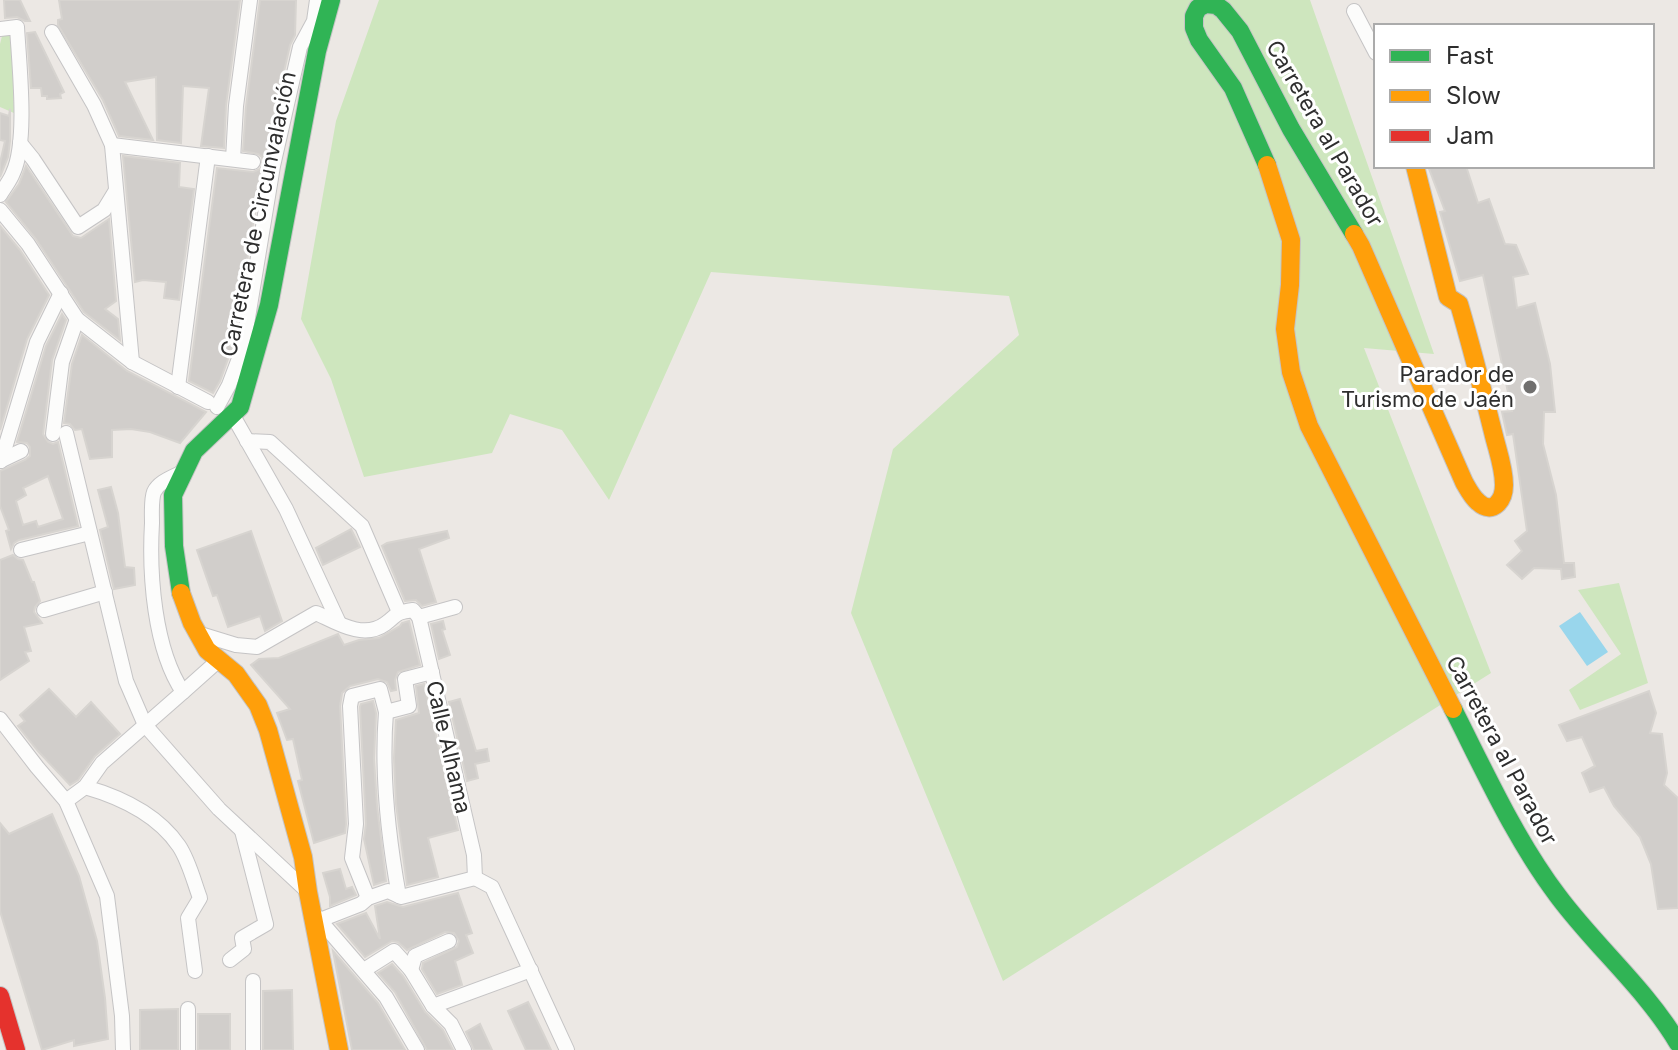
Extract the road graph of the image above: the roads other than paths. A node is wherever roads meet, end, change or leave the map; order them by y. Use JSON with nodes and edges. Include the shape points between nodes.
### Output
{"nodes":[{"id":1,"x":317,"y":0,"type":"edge"},
{"id":2,"x":331,"y":0,"type":"edge"},
{"id":3,"x":250,"y":1,"type":"edge"},
{"id":4,"x":1354,"y":11,"type":"dead end"},
{"id":5,"x":0,"y":29,"type":"edge"},
{"id":6,"x":52,"y":32,"type":"dead end"},
{"id":7,"x":1374,"y":49,"type":"edge"},
{"id":8,"x":20,"y":143,"type":"junction"},
{"id":9,"x":112,"y":145,"type":"junction"},
{"id":10,"x":208,"y":156,"type":"junction"},
{"id":11,"x":233,"y":159,"type":"junction"},
{"id":12,"x":253,"y":162,"type":"dead end"},
{"id":13,"x":1416,"y":168,"type":"edge"},
{"id":14,"x":115,"y":192,"type":"junction"},
{"id":15,"x":0,"y":195,"type":"edge"},
{"id":16,"x":0,"y":210,"type":"edge"},
{"id":17,"x":61,"y":293,"type":"junction"},
{"id":18,"x":77,"y":319,"type":"junction"},
{"id":19,"x":132,"y":362,"type":"junction"},
{"id":20,"x":178,"y":387,"type":"junction"},
{"id":21,"x":219,"y":408,"type":"junction"},
{"id":22,"x":247,"y":441,"type":"junction"},
{"id":23,"x":21,"y":451,"type":"dead end"},
{"id":24,"x":0,"y":461,"type":"edge"},
{"id":25,"x":185,"y":471,"type":"junction"},
{"id":26,"x":90,"y":533,"type":"junction"},
{"id":27,"x":21,"y":550,"type":"dead end"},
{"id":28,"x":105,"y":592,"type":"junction"},
{"id":29,"x":455,"y":607,"type":"dead end"},
{"id":30,"x":44,"y":610,"type":"dead end"},
{"id":31,"x":399,"y":612,"type":"junction"},
{"id":32,"x":419,"y":617,"type":"junction"},
{"id":33,"x":339,"y":623,"type":"junction"},
{"id":34,"x":197,"y":633,"type":"junction"},
{"id":35,"x":220,"y":659,"type":"junction"},
{"id":36,"x":432,"y":672,"type":"junction"},
{"id":37,"x":183,"y":692,"type":"junction"},
{"id":38,"x":386,"y":712,"type":"junction"},
{"id":39,"x":0,"y":719,"type":"edge"},
{"id":40,"x":145,"y":725,"type":"junction"},
{"id":41,"x":85,"y":787,"type":"junction"},
{"id":42,"x":66,"y":801,"type":"junction"},
{"id":43,"x":242,"y":831,"type":"junction"},
{"id":44,"x":475,"y":878,"type":"junction"},
{"id":45,"x":399,"y":896,"type":"junction"},
{"id":46,"x":368,"y":898,"type":"junction"},
{"id":47,"x":313,"y":907,"type":"junction"},
{"id":48,"x":449,"y":941,"type":"dead end"},
{"id":49,"x":230,"y":960,"type":"dead end"},
{"id":50,"x":364,"y":970,"type":"junction"},
{"id":51,"x":411,"y":970,"type":"junction"},
{"id":52,"x":531,"y":970,"type":"junction"},
{"id":53,"x":195,"y":971,"type":"dead end"},
{"id":54,"x":253,"y":981,"type":"dead end"},
{"id":55,"x":0,"y":996,"type":"edge"},
{"id":56,"x":433,"y":1006,"type":"junction"},
{"id":57,"x":188,"y":1009,"type":"dead end"},
{"id":58,"x":1678,"y":1043,"type":"edge"},
{"id":59,"x":16,"y":1050,"type":"edge"},
{"id":60,"x":123,"y":1050,"type":"edge"},
{"id":61,"x":188,"y":1050,"type":"edge"},
{"id":62,"x":253,"y":1050,"type":"edge"},
{"id":63,"x":339,"y":1050,"type":"edge"},
{"id":64,"x":417,"y":1050,"type":"edge"},
{"id":65,"x":464,"y":1050,"type":"edge"},
{"id":66,"x":567,"y":1050,"type":"edge"}],
"edges":[{"from":1,"to":21,"type":"street","via":[[314,21],[300,47],[273,166],[243,348]]},
{"from":2,"to":21,"type":"street","name":"Carretera de Circunvalación","via":[[269,305],[240,407]]},
{"from":3,"to":11,"type":"street"},
{"from":4,"to":7,"type":"street"},
{"from":5,"to":8,"type":"street","via":[[17,27]]},
{"from":6,"to":9,"type":"street"},
{"from":8,"to":14,"type":"street","via":[[78,227],[104,210]]},
{"from":8,"to":15,"type":"street","via":[[14,172]]},
{"from":9,"to":10,"type":"street"},
{"from":9,"to":14,"type":"street"},
{"from":10,"to":11,"type":"street"},
{"from":10,"to":20,"type":"street"},
{"from":11,"to":12,"type":"street"},
{"from":13,"to":58,"type":"street","name":"Carretera al Parador","via":[[1448,297],[1459,304],[1500,459],[1504,492],[1490,507],[1476,501],[1464,482],[1361,246],[1240,31],[1216,5],[1198,8],[1194,28],[1233,88],[1271,175],[1291,240],[1285,329],[1291,372],[1309,426],[1533,861],[1565,906],[1647,997]]},
{"from":14,"to":19,"type":"street"},
{"from":16,"to":17,"type":"street"},
{"from":17,"to":18,"type":"street"},
{"from":17,"to":24,"type":"street","via":[[37,342]]},
{"from":18,"to":19,"type":"street"},
{"from":18,"to":26,"type":"street","via":[[62,362],[60,434]]},
{"from":19,"to":20,"type":"street"},
{"from":20,"to":21,"type":"street"},
{"from":21,"to":22,"type":"street"},
{"from":21,"to":25,"type":"street","name":"Carretera de Circunvalación"},
{"from":22,"to":31,"type":"street","via":[[270,442],[362,526]]},
{"from":22,"to":33,"type":"street","via":[[286,509]]},
{"from":23,"to":24,"type":"street"},
{"from":25,"to":34,"type":"street","name":"Carretera de Circunvalación","via":[[173,495],[174,546],[181,593]]},
{"from":25,"to":37,"type":"street","via":[[160,484],[153,494],[150,558],[163,642],[173,678]]},
{"from":26,"to":27,"type":"street"},
{"from":26,"to":28,"type":"street"},
{"from":28,"to":30,"type":"street"},
{"from":28,"to":40,"type":"street","via":[[126,681]]},
{"from":29,"to":32,"type":"street"},
{"from":31,"to":32,"type":"street","via":[[413,610]]},
{"from":31,"to":33,"type":"street","via":[[372,630],[356,631]]},
{"from":32,"to":36,"type":"street","name":"Calle Alhama"},
{"from":33,"to":34,"type":"street","via":[[316,613],[257,647]]},
{"from":34,"to":35,"type":"street","name":"Carretera de Circunvalación"},
{"from":35,"to":37,"type":"street"},
{"from":35,"to":47,"type":"street","name":"Carretera de Circunvalación","via":[[258,705],[268,730]]},
{"from":36,"to":38,"type":"street","via":[[405,679],[409,706]]},
{"from":36,"to":44,"type":"street","name":"Calle Alhama"},
{"from":37,"to":40,"type":"street"},
{"from":38,"to":45,"type":"street","via":[[389,839]]},
{"from":38,"to":46,"type":"street","via":[[380,689],[352,696],[352,858]]},
{"from":39,"to":42,"type":"street"},
{"from":40,"to":41,"type":"street","via":[[102,763]]},
{"from":40,"to":43,"type":"street"},
{"from":41,"to":42,"type":"street"},
{"from":41,"to":53,"type":"street","via":[[144,813],[180,847],[200,898],[188,918]]},
{"from":42,"to":60,"type":"street","via":[[107,896]]},
{"from":43,"to":47,"type":"street"},
{"from":43,"to":49,"type":"street","via":[[266,924],[242,938],[244,949]]},
{"from":44,"to":45,"type":"street"},
{"from":44,"to":52,"type":"street","via":[[492,887]]},
{"from":45,"to":46,"type":"street","via":[[388,891]]},
{"from":46,"to":47,"type":"street","via":[[361,904]]},
{"from":47,"to":50,"type":"street"},
{"from":47,"to":63,"type":"street","name":"Carretera de Circunvalación"},
{"from":48,"to":51,"type":"street","via":[[415,956]]},
{"from":50,"to":51,"type":"street","via":[[394,951]]},
{"from":50,"to":64,"type":"street"},
{"from":51,"to":56,"type":"street"},
{"from":52,"to":56,"type":"street"},
{"from":52,"to":66,"type":"street"},
{"from":54,"to":62,"type":"street"},
{"from":55,"to":59,"type":"street"},
{"from":56,"to":65,"type":"street","via":[[451,1024]]},
{"from":57,"to":61,"type":"street"}]}
